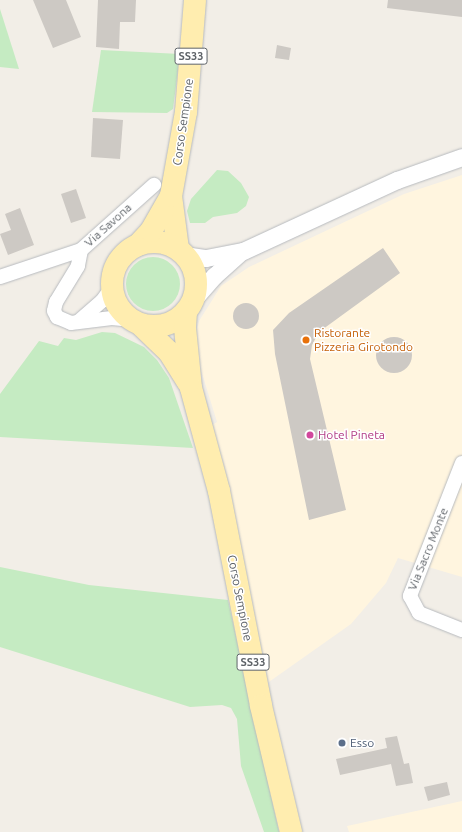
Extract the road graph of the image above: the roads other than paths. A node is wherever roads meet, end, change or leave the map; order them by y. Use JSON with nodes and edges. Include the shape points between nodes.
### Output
{"nodes":[{"id":1,"x":195,"y":0,"type":"edge"},
{"id":2,"x":462,"y":157,"type":"edge"},
{"id":3,"x":162,"y":191,"type":"junction"},
{"id":4,"x":138,"y":245,"type":"junction"},
{"id":5,"x":81,"y":250,"type":"junction"},
{"id":6,"x":243,"y":251,"type":"junction"},
{"id":7,"x":181,"y":252,"type":"junction"},
{"id":8,"x":0,"y":277,"type":"edge"},
{"id":9,"x":112,"y":287,"type":"junction"},
{"id":10,"x":190,"y":306,"type":"junction"},
{"id":11,"x":79,"y":321,"type":"junction"},
{"id":12,"x":136,"y":322,"type":"junction"},
{"id":13,"x":191,"y":388,"type":"junction"},
{"id":14,"x":462,"y":463,"type":"edge"},
{"id":15,"x":462,"y":630,"type":"edge"},
{"id":16,"x":291,"y":832,"type":"edge"}],
"edges":[{"from":1,"to":3,"type":"main road","name":"Corso Sempione","number":"SS33","via":[[186,112]]},
{"from":2,"to":6,"type":"street","via":[[397,180]]},
{"from":3,"to":4,"type":"main road","name":"Corso Sempione","number":"SS33","via":[[151,231]]},
{"from":3,"to":5,"type":"street","name":"Via Savona"},
{"from":3,"to":7,"type":"main road","name":"Corso Sempione","number":"SS33"},
{"from":4,"to":7,"type":"main road","via":[[158,242]]},
{"from":4,"to":9,"type":"main road","via":[[120,258],[114,269]]},
{"from":5,"to":8,"type":"street","name":"Via Savona"},
{"from":5,"to":11,"type":"street","via":[[78,266],[56,302],[54,311],[63,321]]},
{"from":6,"to":7,"type":"street","via":[[206,258]]},
{"from":6,"to":10,"type":"street","via":[[214,276]]},
{"from":7,"to":10,"type":"main road","via":[[194,273],[196,286]]},
{"from":9,"to":11,"type":"street","via":[[102,301]]},
{"from":9,"to":12,"type":"main road","via":[[115,302]]},
{"from":10,"to":12,"type":"main road","via":[[166,325]]},
{"from":10,"to":13,"type":"main road","name":"Corso Sempione","number":"SS33","via":[[185,328]]},
{"from":11,"to":12,"type":"street","via":[[112,318]]},
{"from":12,"to":13,"type":"main road","name":"Corso Sempione","number":"SS33","via":[[169,352]]},
{"from":13,"to":16,"type":"main road","name":"Corso Sempione","number":"SS33","via":[[217,484],[261,706]]},
{"from":14,"to":15,"type":"street","name":"Via Sacro Monte","via":[[410,596],[419,613]]}]}
